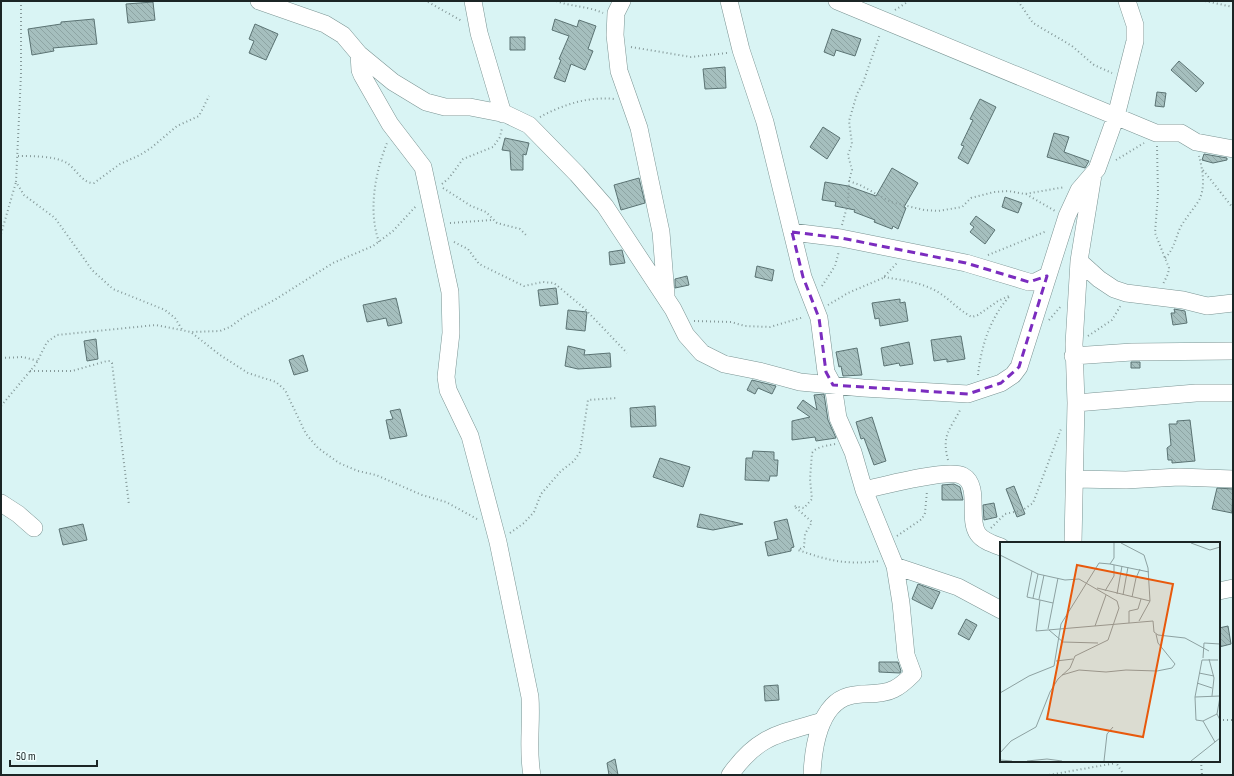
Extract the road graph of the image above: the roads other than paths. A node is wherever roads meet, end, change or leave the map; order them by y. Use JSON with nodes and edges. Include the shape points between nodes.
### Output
{"nodes":[{"id":1,"x":259,"y":1,"type":"edge"},
{"id":2,"x":473,"y":1,"type":"edge"},
{"id":3,"x":622,"y":1,"type":"edge"},
{"id":4,"x":729,"y":1,"type":"edge"},
{"id":5,"x":837,"y":1,"type":"edge"},
{"id":6,"x":1127,"y":1,"type":"edge"},
{"id":7,"x":359,"y":54,"type":"junction"},
{"id":8,"x":504,"y":114,"type":"junction"},
{"id":9,"x":1116,"y":116,"type":"junction"},
{"id":10,"x":1233,"y":149,"type":"edge"},
{"id":11,"x":1095,"y":172,"type":"junction"},
{"id":12,"x":792,"y":232,"type":"junction"},
{"id":13,"x":1079,"y":261,"type":"junction"},
{"id":14,"x":1047,"y":276,"type":"junction"},
{"id":15,"x":1233,"y":303,"type":"edge"},
{"id":16,"x":670,"y":304,"type":"junction"},
{"id":17,"x":1073,"y":350,"type":"junction"},
{"id":18,"x":1233,"y":351,"type":"edge"},
{"id":19,"x":833,"y":385,"type":"junction"},
{"id":20,"x":1233,"y":393,"type":"edge"},
{"id":21,"x":1076,"y":403,"type":"junction"},
{"id":22,"x":1233,"y":478,"type":"edge"},
{"id":23,"x":1075,"y":479,"type":"junction"},
{"id":24,"x":864,"y":490,"type":"junction"},
{"id":25,"x":1,"y":503,"type":"edge"},
{"id":26,"x":34,"y":528,"type":"dead end"},
{"id":27,"x":1073,"y":542,"type":"edge"},
{"id":28,"x":1000,"y":547,"type":"edge"},
{"id":29,"x":895,"y":563,"type":"junction"},
{"id":30,"x":1233,"y":588,"type":"edge"},
{"id":31,"x":1220,"y":591,"type":"edge"},
{"id":32,"x":1000,"y":609,"type":"edge"},
{"id":33,"x":823,"y":722,"type":"junction"},
{"id":34,"x":532,"y":775,"type":"edge"},
{"id":35,"x":730,"y":775,"type":"edge"},
{"id":36,"x":812,"y":775,"type":"edge"}],
"edges":[{"from":1,"to":7,"type":"street","via":[[324,24],[343,35]]},
{"from":2,"to":8,"type":"street"},
{"from":3,"to":16,"type":"street","via":[[616,18],[619,71],[639,128],[661,232]]},
{"from":4,"to":12,"type":"street","via":[[740,50],[765,122]]},
{"from":5,"to":9,"type":"street"},
{"from":6,"to":9,"type":"street","via":[[1134,25],[1135,41]]},
{"from":7,"to":8,"type":"street","via":[[393,82],[426,102],[445,107],[470,107]]},
{"from":7,"to":34,"type":"street","via":[[360,70],[390,124],[423,168],[429,193],[450,292],[451,333],[446,377],[452,400],[470,436],[495,535],[530,697],[532,721],[529,762]]},
{"from":8,"to":16,"type":"street","via":[[529,125],[605,206]]},
{"from":9,"to":10,"type":"street","via":[[1156,133],[1181,133],[1196,142]]},
{"from":9,"to":11,"type":"street"},
{"from":11,"to":13,"type":"street"},
{"from":11,"to":14,"type":"street","via":[[1079,190],[1067,216]]},
{"from":12,"to":14,"type":"street","via":[[841,238],[966,263],[1029,282]]},
{"from":12,"to":19,"type":"street","via":[[803,277],[817,313],[826,372]]},
{"from":13,"to":15,"type":"street","via":[[1099,279],[1126,293],[1183,300],[1206,306]]},
{"from":13,"to":17,"type":"street"},
{"from":14,"to":19,"type":"street","via":[[1019,367],[1001,383],[972,393]]},
{"from":16,"to":19,"type":"street","via":[[686,335],[702,353],[724,364],[800,382]]},
{"from":17,"to":18,"type":"street"},
{"from":17,"to":21,"type":"street"},
{"from":19,"to":24,"type":"street","via":[[838,418]]},
{"from":20,"to":21,"type":"street","via":[[1196,392]]},
{"from":21,"to":23,"type":"street"},
{"from":22,"to":23,"type":"street"},
{"from":23,"to":27,"type":"street"},
{"from":24,"to":28,"type":"street","via":[[933,476],[962,476],[968,480],[977,533],[986,541]]},
{"from":24,"to":29,"type":"street"},
{"from":25,"to":26,"type":"street"},
{"from":29,"to":32,"type":"street","via":[[958,587]]},
{"from":29,"to":33,"type":"street","via":[[902,603],[906,655],[914,674],[894,690],[859,694],[837,701]]},
{"from":30,"to":31,"type":"street"},
{"from":33,"to":35,"type":"street","via":[[765,740],[753,749]]},
{"from":33,"to":36,"type":"street","via":[[814,750]]}]}
